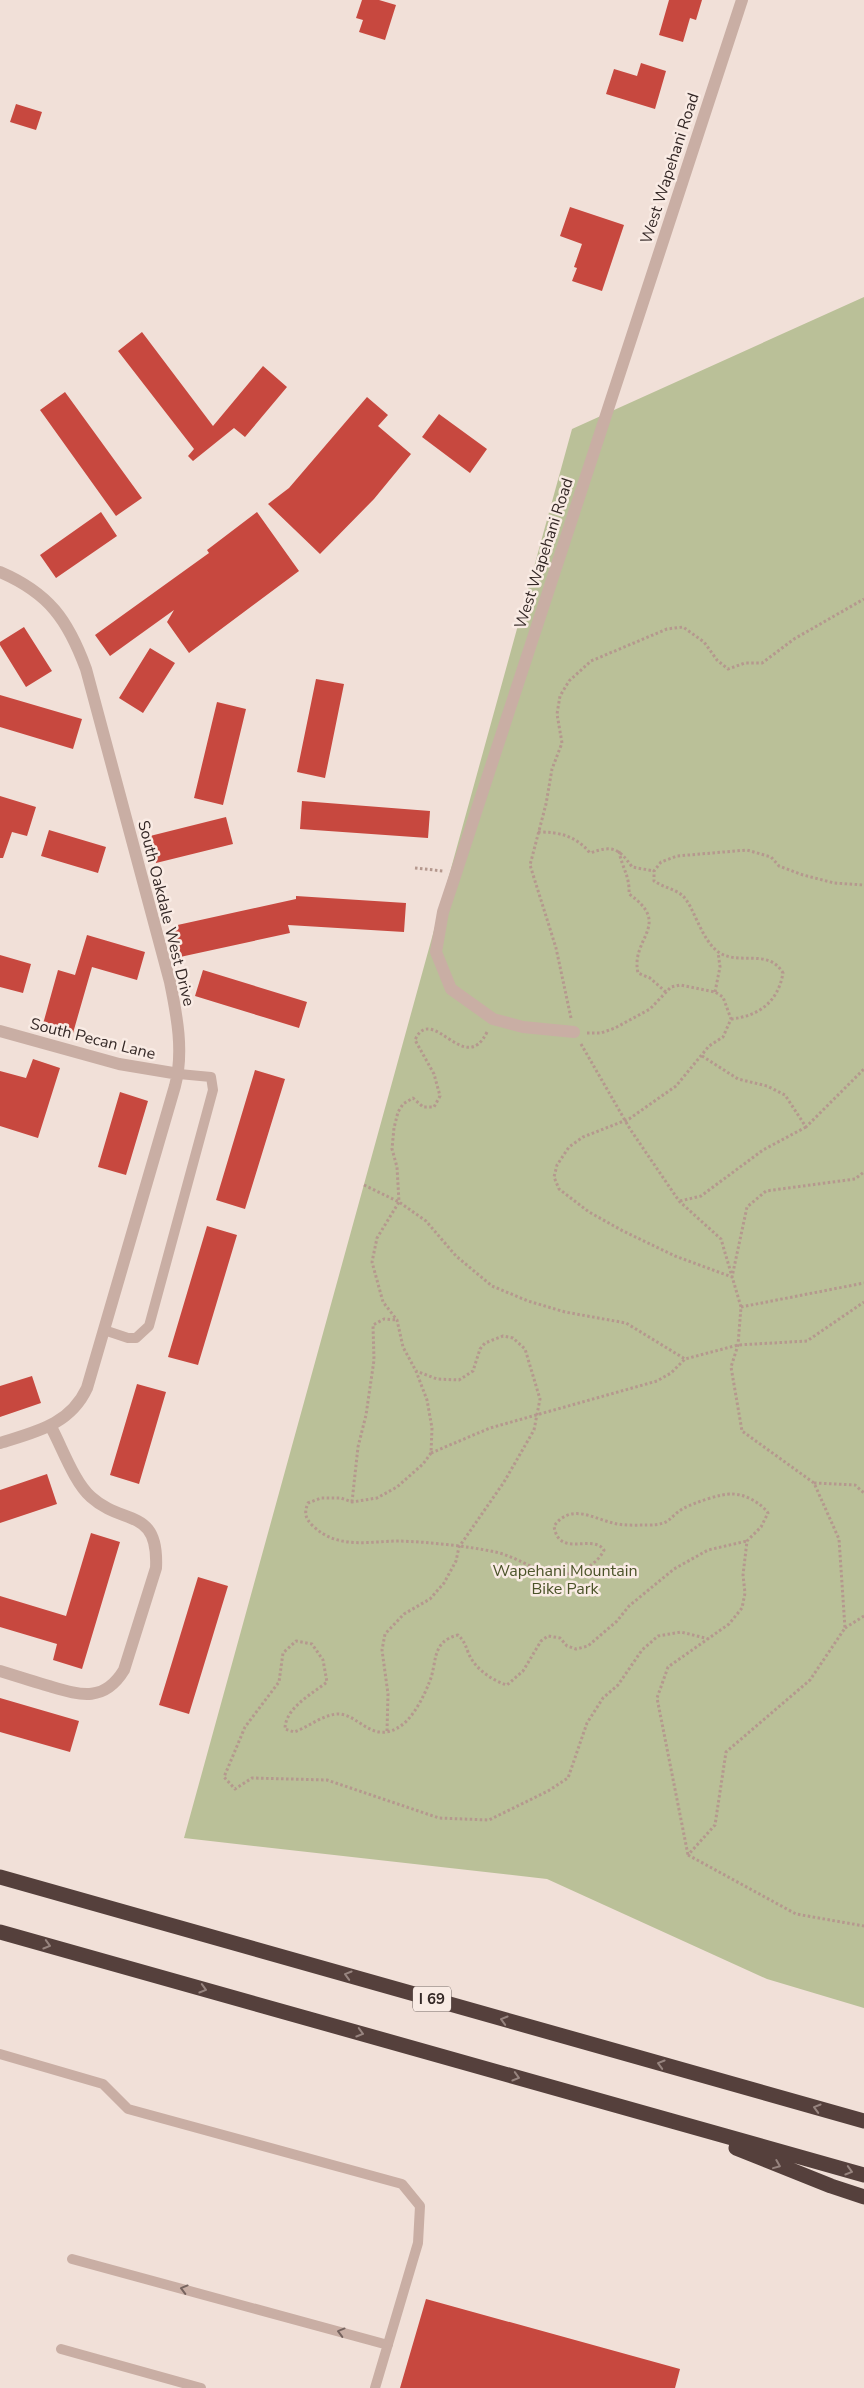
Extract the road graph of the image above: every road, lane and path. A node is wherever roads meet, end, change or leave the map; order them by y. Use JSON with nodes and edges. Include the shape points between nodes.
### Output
{"nodes":[{"id":1,"x":742,"y":0,"type":"edge"},
{"id":2,"x":0,"y":572,"type":"edge"},
{"id":3,"x":864,"y":599,"type":"edge"},
{"id":4,"x":538,"y":832,"type":"junction"},
{"id":5,"x":619,"y":851,"type":"junction"},
{"id":6,"x":415,"y":868,"type":"dead end"},
{"id":7,"x":654,"y":871,"type":"junction"},
{"id":8,"x":456,"y":873,"type":"junction"},
{"id":9,"x":864,"y":885,"type":"edge"},
{"id":10,"x":718,"y":952,"type":"junction"},
{"id":11,"x":715,"y":992,"type":"junction"},
{"id":12,"x":667,"y":993,"type":"junction"},
{"id":13,"x":493,"y":1019,"type":"junction"},
{"id":14,"x":731,"y":1019,"type":"junction"},
{"id":15,"x":0,"y":1031,"type":"edge"},
{"id":16,"x":574,"y":1032,"type":"junction"},
{"id":17,"x":702,"y":1056,"type":"junction"},
{"id":18,"x":864,"y":1069,"type":"edge"},
{"id":19,"x":178,"y":1074,"type":"junction"},
{"id":20,"x":625,"y":1121,"type":"junction"},
{"id":21,"x":806,"y":1128,"type":"junction"},
{"id":22,"x":864,"y":1172,"type":"edge"},
{"id":23,"x":364,"y":1185,"type":"dead end"},
{"id":24,"x":679,"y":1201,"type":"junction"},
{"id":25,"x":399,"y":1202,"type":"junction"},
{"id":26,"x":732,"y":1277,"type":"junction"},
{"id":27,"x":864,"y":1283,"type":"edge"},
{"id":28,"x":864,"y":1302,"type":"edge"},
{"id":29,"x":742,"y":1307,"type":"junction"},
{"id":30,"x":397,"y":1320,"type":"junction"},
{"id":31,"x":104,"y":1330,"type":"junction"},
{"id":32,"x":738,"y":1345,"type":"junction"},
{"id":33,"x":685,"y":1359,"type":"junction"},
{"id":34,"x":416,"y":1371,"type":"junction"},
{"id":35,"x":538,"y":1414,"type":"junction"},
{"id":36,"x":52,"y":1427,"type":"junction"},
{"id":37,"x":0,"y":1444,"type":"edge"},
{"id":38,"x":431,"y":1453,"type":"junction"},
{"id":39,"x":814,"y":1483,"type":"junction"},
{"id":40,"x":864,"y":1493,"type":"edge"},
{"id":41,"x":352,"y":1502,"type":"junction"},
{"id":42,"x":747,"y":1542,"type":"junction"},
{"id":43,"x":458,"y":1547,"type":"junction"},
{"id":44,"x":864,"y":1616,"type":"edge"},
{"id":45,"x":845,"y":1628,"type":"junction"},
{"id":46,"x":709,"y":1639,"type":"junction"},
{"id":47,"x":0,"y":1671,"type":"edge"},
{"id":48,"x":387,"y":1731,"type":"junction"},
{"id":49,"x":688,"y":1855,"type":"junction"},
{"id":50,"x":0,"y":1877,"type":"edge"},
{"id":51,"x":864,"y":1926,"type":"edge"},
{"id":52,"x":0,"y":1932,"type":"edge"},
{"id":53,"x":0,"y":2054,"type":"edge"},
{"id":54,"x":668,"y":2120,"type":"junction"},
{"id":55,"x":864,"y":2121,"type":"edge"},
{"id":56,"x":864,"y":2175,"type":"edge"},
{"id":57,"x":864,"y":2197,"type":"edge"},
{"id":58,"x":72,"y":2259,"type":"dead end"},
{"id":59,"x":388,"y":2345,"type":"junction"},
{"id":60,"x":61,"y":2349,"type":"dead end"},
{"id":61,"x":201,"y":2388,"type":"edge"},
{"id":62,"x":375,"y":2388,"type":"edge"}],
"edges":[{"from":1,"to":8,"type":"street","name":"West Wapehani Road"},
{"from":2,"to":19,"type":"street","name":"South Oakdale West Drive","via":[[43,596],[63,617],[78,646],[170,982],[176,1013]]},
{"from":3,"to":4,"type":"path","via":[[794,639],[762,663],[745,663],[728,669],[704,642],[683,627],[667,629],[591,661],[569,681],[560,696],[557,714],[562,743],[552,769]]},
{"from":4,"to":5,"type":"path","via":[[559,833],[577,839],[590,853],[609,848]]},
{"from":4,"to":16,"type":"path","via":[[530,865],[556,948]]},
{"from":5,"to":7,"type":"path","via":[[632,867]]},
{"from":5,"to":12,"type":"path","via":[[630,880],[629,894],[640,902],[648,915],[650,929],[635,960],[638,973],[650,978]]},
{"from":6,"to":8,"type":"path"},
{"from":7,"to":9,"type":"path","via":[[660,862],[677,856],[747,850],[771,857],[779,866],[803,875],[834,883]]},
{"from":7,"to":10,"type":"path","via":[[654,881],[683,896]]},
{"from":8,"to":13,"type":"street","name":"West Wapehani Road","via":[[443,912],[436,952],[451,989]]},
{"from":10,"to":11,"type":"path","via":[[720,967]]},
{"from":10,"to":14,"type":"path","via":[[768,960],[778,964],[783,973],[776,995],[767,1004],[747,1017]]},
{"from":11,"to":12,"type":"path","via":[[680,985],[671,987]]},
{"from":11,"to":14,"type":"path","via":[[723,997]]},
{"from":12,"to":16,"type":"path","via":[[650,1008],[615,1028],[601,1033]]},
{"from":13,"to":16,"type":"street","name":"West Wapehani Road","via":[[523,1028]]},
{"from":13,"to":25,"type":"path","via":[[484,1038],[474,1046],[464,1047],[432,1028],[425,1028],[414,1040],[434,1074],[440,1096],[434,1107],[423,1107],[413,1098],[398,1112],[392,1149],[397,1166]]},
{"from":14,"to":17,"type":"path","via":[[723,1037]]},
{"from":15,"to":19,"type":"street","name":"South Pecan Lane","via":[[118,1064]]},
{"from":16,"to":20,"type":"path"},
{"from":17,"to":20,"type":"path","via":[[676,1086]]},
{"from":17,"to":21,"type":"path","via":[[738,1079],[767,1086],[785,1095]]},
{"from":18,"to":21,"type":"path"},
{"from":19,"to":31,"type":"street","name":"South Oakdale West Drive"},
{"from":19,"to":31,"type":"lane","via":[[210,1077],[213,1090],[149,1326],[136,1338]]},
{"from":20,"to":24,"type":"path"},
{"from":20,"to":26,"type":"path","via":[[583,1137],[569,1147],[557,1165],[554,1178],[559,1189],[589,1212],[648,1244]]},
{"from":21,"to":24,"type":"path","via":[[763,1150],[701,1196]]},
{"from":22,"to":26,"type":"path","via":[[855,1179],[766,1191],[747,1207]]},
{"from":23,"to":25,"type":"path"},
{"from":24,"to":26,"type":"path","via":[[721,1239]]},
{"from":25,"to":30,"type":"path","via":[[377,1238],[372,1262],[383,1302]]},
{"from":25,"to":33,"type":"path","via":[[426,1221],[456,1256],[492,1286],[528,1302],[626,1323]]},
{"from":26,"to":29,"type":"path"},
{"from":27,"to":29,"type":"path"},
{"from":28,"to":32,"type":"path","via":[[807,1341]]},
{"from":29,"to":32,"type":"path"},
{"from":30,"to":34,"type":"path","via":[[403,1347]]},
{"from":30,"to":41,"type":"path","via":[[384,1319],[373,1325],[373,1370],[358,1447]]},
{"from":31,"to":36,"type":"street","name":"South Oakdale West Drive","via":[[81,1401]]},
{"from":32,"to":33,"type":"path"},
{"from":32,"to":39,"type":"path","via":[[731,1367],[742,1431]]},
{"from":33,"to":35,"type":"path","via":[[657,1381]]},
{"from":34,"to":35,"type":"path","via":[[437,1379],[459,1380],[473,1371],[485,1343],[503,1336],[513,1338],[525,1349],[534,1372],[540,1400]]},
{"from":34,"to":38,"type":"path","via":[[427,1400],[432,1428]]},
{"from":35,"to":38,"type":"path","via":[[490,1428]]},
{"from":35,"to":43,"type":"path","via":[[534,1430],[504,1482]]},
{"from":36,"to":37,"type":"street"},
{"from":36,"to":47,"type":"street","via":[[91,1497],[145,1524],[157,1552],[156,1568],[124,1670],[111,1686],[92,1694],[78,1694]]},
{"from":38,"to":41,"type":"path","via":[[398,1487],[377,1498]]},
{"from":39,"to":40,"type":"path","via":[[855,1485]]},
{"from":39,"to":45,"type":"path","via":[[839,1540]]},
{"from":41,"to":43,"type":"path","via":[[342,1498],[321,1498],[308,1502],[304,1512],[308,1521],[330,1538],[364,1544],[399,1541]]},
{"from":42,"to":43,"type":"path","via":[[768,1514],[762,1504],[732,1494],[683,1509],[672,1520],[658,1525],[614,1523],[586,1513],[566,1516],[554,1526],[559,1540],[571,1544],[597,1544],[604,1550],[595,1562],[569,1574],[537,1570],[516,1558],[496,1552]]},
{"from":42,"to":46,"type":"path","via":[[742,1608],[729,1624]]},
{"from":42,"to":48,"type":"path","via":[[708,1550],[674,1569],[588,1646],[567,1646],[560,1638],[548,1636],[541,1641],[523,1671],[506,1685],[493,1681],[480,1669],[468,1653],[466,1642],[458,1635],[448,1637],[437,1650],[430,1682],[412,1714],[402,1724]]},
{"from":43,"to":48,"type":"path","via":[[456,1561],[430,1600],[404,1614],[385,1634],[382,1650],[388,1694]]},
{"from":44,"to":45,"type":"path"},
{"from":45,"to":49,"type":"path","via":[[810,1680],[726,1752],[715,1825]]},
{"from":46,"to":48,"type":"path","via":[[681,1632],[658,1636],[642,1650],[587,1723],[568,1778],[548,1792],[489,1820],[440,1818],[327,1780],[252,1778],[234,1789],[224,1777],[245,1727],[279,1682],[283,1653],[296,1641],[312,1644],[322,1660],[327,1682],[292,1710],[286,1719],[286,1729],[294,1732],[326,1716],[341,1714],[362,1726]]},
{"from":46,"to":49,"type":"path","via":[[668,1667],[657,1698]]},
{"from":49,"to":51,"type":"path","via":[[796,1914]]},
{"from":55,"to":50,"type":"highway","number":"I 69","one_way":true},
{"from":52,"to":54,"type":"highway","one_way":true},
{"from":53,"to":59,"type":"lane","via":[[103,2084],[128,2109],[402,2184],[420,2206],[418,2243]]},
{"from":54,"to":56,"type":"highway","one_way":true},
{"from":54,"to":57,"type":"highway","one_way":true},
{"from":59,"to":58,"type":"lane","one_way":true},
{"from":59,"to":62,"type":"lane"},
{"from":60,"to":61,"type":"lane"}]}
